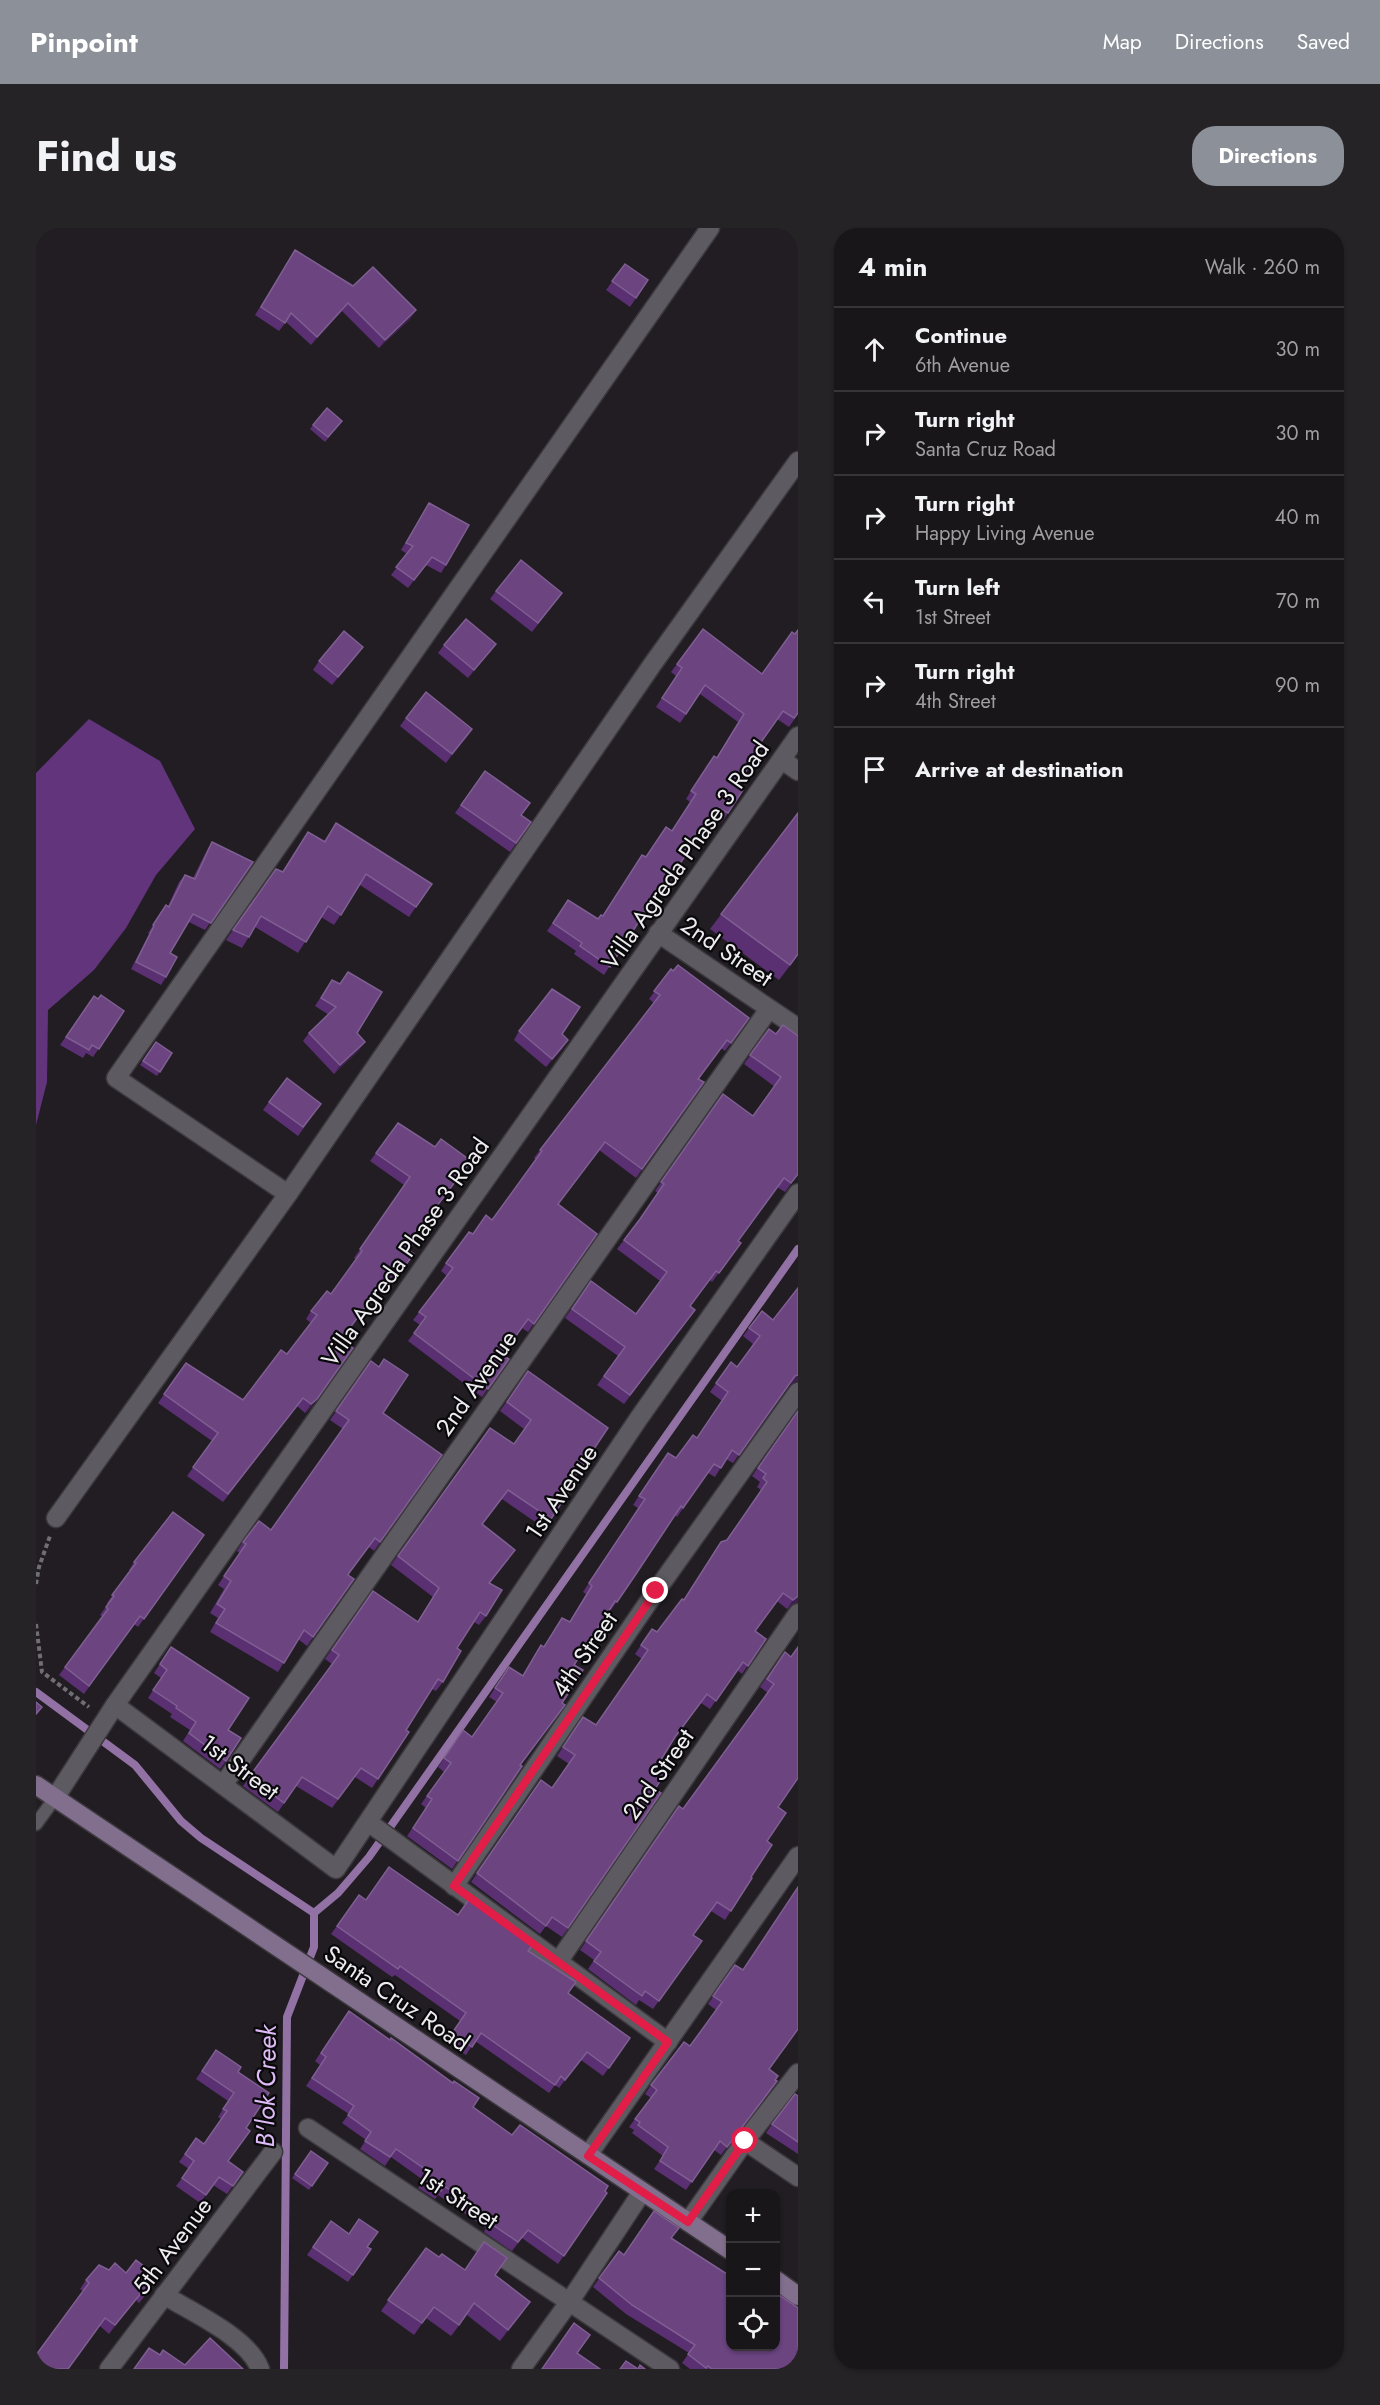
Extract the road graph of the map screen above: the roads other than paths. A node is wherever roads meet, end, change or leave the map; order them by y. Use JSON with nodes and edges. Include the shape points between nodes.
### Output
{"nodes":[{"id":1,"x":710,"y":228,"type":"edge"},
{"id":2,"x":798,"y":461,"type":"edge"},
{"id":3,"x":798,"y":736,"type":"edge"},
{"id":4,"x":782,"y":760,"type":"junction"},
{"id":5,"x":798,"y":771,"type":"edge"},
{"id":6,"x":658,"y":933,"type":"junction"},
{"id":7,"x":769,"y":1009,"type":"junction"},
{"id":8,"x":798,"y":1028,"type":"edge"},
{"id":9,"x":798,"y":1193,"type":"edge"},
{"id":10,"x":288,"y":1194,"type":"junction"},
{"id":11,"x":798,"y":1392,"type":"edge"},
{"id":12,"x":56,"y":1518,"type":"road end"},
{"id":13,"x":798,"y":1613,"type":"edge"},
{"id":14,"x":108,"y":1717,"type":"junction"},
{"id":15,"x":36,"y":1785,"type":"edge"},
{"id":16,"x":223,"y":1785,"type":"junction"},
{"id":17,"x":55,"y":1798,"type":"junction"},
{"id":18,"x":36,"y":1824,"type":"edge"},
{"id":19,"x":374,"y":1826,"type":"junction"},
{"id":20,"x":798,"y":1856,"type":"edge"},
{"id":21,"x":336,"y":1869,"type":"joint"},
{"id":22,"x":454,"y":1886,"type":"junction"},
{"id":23,"x":558,"y":1962,"type":"junction"},
{"id":24,"x":668,"y":2042,"type":"junction"},
{"id":25,"x":798,"y":2073,"type":"edge"},
{"id":26,"x":308,"y":2128,"type":"dead end"},
{"id":27,"x":745,"y":2141,"type":"junction"},
{"id":28,"x":273,"y":2152,"type":"dead end"},
{"id":29,"x":588,"y":2156,"type":"junction"},
{"id":30,"x":798,"y":2177,"type":"edge"},
{"id":31,"x":642,"y":2192,"type":"junction"},
{"id":32,"x":688,"y":2222,"type":"junction"},
{"id":33,"x":726,"y":2247,"type":"edge"},
{"id":34,"x":780,"y":2283,"type":"edge"},
{"id":35,"x":164,"y":2295,"type":"junction"},
{"id":36,"x":798,"y":2296,"type":"edge"},
{"id":37,"x":570,"y":2301,"type":"junction"},
{"id":38,"x":109,"y":2369,"type":"edge"},
{"id":39,"x":260,"y":2369,"type":"edge"},
{"id":40,"x":521,"y":2369,"type":"edge"},
{"id":41,"x":670,"y":2369,"type":"edge"}],
"edges":[{"from":1,"to":10,"type":"street","via":[[116,1078]]},
{"from":2,"to":10,"type":"street"},
{"from":3,"to":4,"type":"street","name":"Villa Agreda Phase 3 Road"},
{"from":4,"to":5,"type":"street"},
{"from":4,"to":6,"type":"street","name":"Villa Agreda Phase 3 Road"},
{"from":6,"to":7,"type":"street","name":"2nd Street"},
{"from":6,"to":14,"type":"street","name":"Villa Agreda Phase 3 Road"},
{"from":7,"to":8,"type":"street","name":"2nd Street"},
{"from":7,"to":16,"type":"street","name":"2nd Avenue"},
{"from":9,"to":19,"type":"street","name":"1st Avenue","via":[[639,1418]]},
{"from":10,"to":12,"type":"street"},
{"from":11,"to":22,"type":"street","name":"4th Street"},
{"from":13,"to":23,"type":"street","name":"2nd Street"},
{"from":14,"to":16,"type":"street","name":"1st Street"},
{"from":14,"to":17,"type":"street","name":"Villa Agreda Phase 3 Road"},
{"from":15,"to":17,"type":"street","name":"Santa Cruz Road"},
{"from":16,"to":21,"type":"street","name":"1st Street"},
{"from":17,"to":18,"type":"lane"},
{"from":17,"to":29,"type":"street","name":"Santa Cruz Road"},
{"from":19,"to":21,"type":"street","name":"1st Avenue"},
{"from":19,"to":22,"type":"street"},
{"from":20,"to":24,"type":"street"},
{"from":22,"to":23,"type":"street"},
{"from":23,"to":24,"type":"street"},
{"from":24,"to":29,"type":"street"},
{"from":25,"to":27,"type":"street"},
{"from":26,"to":37,"type":"street","name":"1st Street"},
{"from":27,"to":30,"type":"street"},
{"from":27,"to":32,"type":"street"},
{"from":28,"to":35,"type":"street","name":"5th Avenue"},
{"from":29,"to":31,"type":"street","name":"Santa Cruz Road"},
{"from":31,"to":32,"type":"street","name":"Santa Cruz Road"},
{"from":31,"to":37,"type":"street"},
{"from":32,"to":33,"type":"street","name":"Santa Cruz Road"},
{"from":34,"to":36,"type":"street"},
{"from":35,"to":38,"type":"street","name":"5th Avenue"},
{"from":35,"to":39,"type":"street","via":[[243,2343]]},
{"from":37,"to":40,"type":"street"},
{"from":37,"to":41,"type":"street","name":"1st Street"}]}
